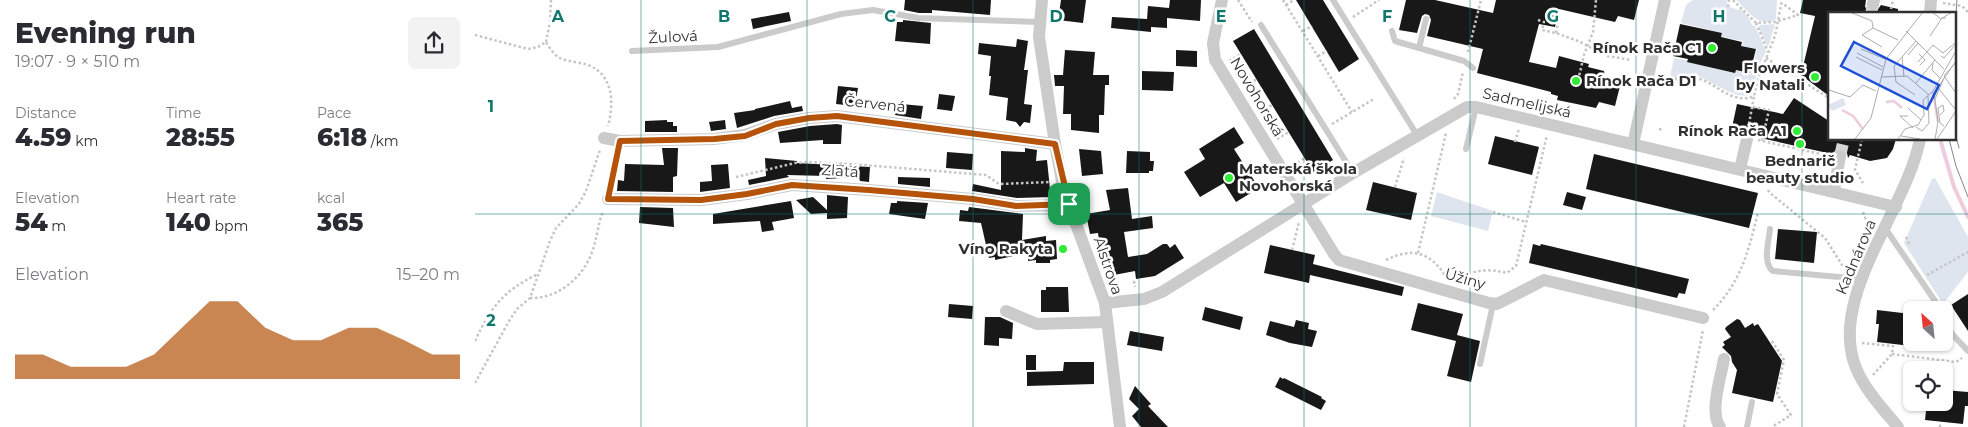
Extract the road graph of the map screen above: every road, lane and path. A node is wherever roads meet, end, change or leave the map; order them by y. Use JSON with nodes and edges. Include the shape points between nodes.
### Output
{"nodes":[{"id":1,"x":551,"y":0,"type":"edge"},
{"id":2,"x":1041,"y":0,"type":"edge"},
{"id":3,"x":1222,"y":0,"type":"edge"},
{"id":4,"x":1238,"y":0,"type":"edge"},
{"id":5,"x":1283,"y":0,"type":"edge"},
{"id":6,"x":1294,"y":0,"type":"edge"},
{"id":7,"x":1333,"y":0,"type":"edge"},
{"id":8,"x":1379,"y":0,"type":"edge"},
{"id":9,"x":1481,"y":0,"type":"edge"},
{"id":10,"x":1596,"y":0,"type":"edge"},
{"id":11,"x":1665,"y":0,"type":"edge"},
{"id":12,"x":1729,"y":0,"type":"edge"},
{"id":13,"x":1733,"y":0,"type":"edge"},
{"id":14,"x":1963,"y":0,"type":"edge"},
{"id":15,"x":1782,"y":2,"type":"edge"},
{"id":16,"x":1936,"y":2,"type":"edge"},
{"id":17,"x":1286,"y":5,"type":"junction"},
{"id":18,"x":1962,"y":6,"type":"junction"},
{"id":19,"x":1728,"y":7,"type":"dead end"},
{"id":20,"x":1968,"y":12,"type":"edge"},
{"id":21,"x":1353,"y":17,"type":"dead end"},
{"id":22,"x":1426,"y":18,"type":"dead end"},
{"id":23,"x":1559,"y":18,"type":"dead end"},
{"id":24,"x":1538,"y":20,"type":"dead end"},
{"id":25,"x":1779,"y":21,"type":"junction"},
{"id":26,"x":1040,"y":22,"type":"junction"},
{"id":27,"x":1756,"y":23,"type":"junction"},
{"id":28,"x":1254,"y":25,"type":"dead end"},
{"id":29,"x":1261,"y":25,"type":"dead end"},
{"id":30,"x":1312,"y":26,"type":"dead end"},
{"id":31,"x":1303,"y":31,"type":"junction"},
{"id":32,"x":1392,"y":31,"type":"dead end"},
{"id":33,"x":1555,"y":33,"type":"junction"},
{"id":34,"x":475,"y":35,"type":"edge"},
{"id":35,"x":546,"y":42,"type":"junction"},
{"id":36,"x":1587,"y":45,"type":"junction"},
{"id":37,"x":1419,"y":48,"type":"junction"},
{"id":38,"x":632,"y":51,"type":"dead end"},
{"id":39,"x":1327,"y":51,"type":"dead end"},
{"id":40,"x":1768,"y":52,"type":"junction"},
{"id":41,"x":1241,"y":54,"type":"dead end"},
{"id":42,"x":1318,"y":56,"type":"junction"},
{"id":43,"x":1766,"y":58,"type":"junction"},
{"id":44,"x":1631,"y":60,"type":"dead end"},
{"id":45,"x":1465,"y":61,"type":"junction"},
{"id":46,"x":1225,"y":62,"type":"dead end"},
{"id":47,"x":1473,"y":68,"type":"dead end"},
{"id":48,"x":1257,"y":79,"type":"dead end"},
{"id":49,"x":1666,"y":84,"type":"dead end"},
{"id":50,"x":1577,"y":85,"type":"dead end"},
{"id":51,"x":1241,"y":87,"type":"dead end"},
{"id":52,"x":1754,"y":96,"type":"junction"},
{"id":53,"x":1828,"y":97,"type":"edge"},
{"id":54,"x":1374,"y":99,"type":"dead end"},
{"id":55,"x":1272,"y":105,"type":"dead end"},
{"id":56,"x":1448,"y":105,"type":"dead end"},
{"id":57,"x":1753,"y":107,"type":"junction"},
{"id":58,"x":1476,"y":108,"type":"junction"},
{"id":59,"x":1352,"y":112,"type":"junction"},
{"id":60,"x":1257,"y":114,"type":"dead end"},
{"id":61,"x":1449,"y":124,"type":"dead end"},
{"id":62,"x":1520,"y":125,"type":"dead end"},
{"id":63,"x":1325,"y":128,"type":"junction"},
{"id":64,"x":1659,"y":129,"type":"dead end"},
{"id":65,"x":1663,"y":130,"type":"dead end"},
{"id":66,"x":1289,"y":132,"type":"dead end"},
{"id":67,"x":1548,"y":132,"type":"dead end"},
{"id":68,"x":1747,"y":134,"type":"junction"},
{"id":69,"x":1417,"y":135,"type":"junction"},
{"id":70,"x":604,"y":138,"type":"junction"},
{"id":71,"x":1862,"y":140,"type":"edge"},
{"id":72,"x":1920,"y":140,"type":"edge"},
{"id":73,"x":620,"y":141,"type":"junction"},
{"id":74,"x":1274,"y":141,"type":"dead end"},
{"id":75,"x":1762,"y":141,"type":"junction"},
{"id":76,"x":1515,"y":142,"type":"dead end"},
{"id":77,"x":1055,"y":144,"type":"junction"},
{"id":78,"x":1633,"y":144,"type":"junction"},
{"id":79,"x":1465,"y":149,"type":"dead end"},
{"id":80,"x":1406,"y":150,"type":"dead end"},
{"id":81,"x":1825,"y":153,"type":"dead end"},
{"id":82,"x":1841,"y":156,"type":"tunnel mouth"},
{"id":83,"x":1305,"y":158,"type":"dead end"},
{"id":84,"x":1290,"y":167,"type":"dead end"},
{"id":85,"x":1740,"y":169,"type":"junction"},
{"id":86,"x":1353,"y":172,"type":"junction"},
{"id":87,"x":736,"y":177,"type":"dead end"},
{"id":88,"x":1062,"y":181,"type":"junction"},
{"id":89,"x":1863,"y":183,"type":"dead end"},
{"id":90,"x":1766,"y":185,"type":"dead end"},
{"id":91,"x":1395,"y":187,"type":"dead end"},
{"id":92,"x":1834,"y":191,"type":"junction"},
{"id":93,"x":608,"y":199,"type":"junction"},
{"id":94,"x":1303,"y":203,"type":"junction"},
{"id":95,"x":1069,"y":204,"type":"junction"},
{"id":96,"x":1865,"y":207,"type":"dead end"},
{"id":97,"x":1896,"y":207,"type":"junction"},
{"id":98,"x":1493,"y":212,"type":"dead end"},
{"id":99,"x":1759,"y":212,"type":"dead end"},
{"id":100,"x":1527,"y":222,"type":"junction"},
{"id":101,"x":1870,"y":223,"type":"dead end"},
{"id":102,"x":1885,"y":228,"type":"junction"},
{"id":103,"x":1770,"y":229,"type":"dead end"},
{"id":104,"x":1906,"y":237,"type":"dead end"},
{"id":105,"x":1914,"y":252,"type":"dead end"},
{"id":106,"x":1968,"y":252,"type":"edge"},
{"id":107,"x":1418,"y":253,"type":"junction"},
{"id":108,"x":1381,"y":263,"type":"dead end"},
{"id":109,"x":1844,"y":268,"type":"dead end"},
{"id":110,"x":538,"y":274,"type":"junction"},
{"id":111,"x":1926,"y":275,"type":"dead end"},
{"id":112,"x":1861,"y":279,"type":"junction"},
{"id":113,"x":1440,"y":280,"type":"dead end"},
{"id":114,"x":1450,"y":282,"type":"junction"},
{"id":115,"x":530,"y":298,"type":"junction"},
{"id":116,"x":1935,"y":301,"type":"edge"},
{"id":117,"x":1105,"y":303,"type":"junction"},
{"id":118,"x":1489,"y":303,"type":"junction"},
{"id":119,"x":1006,"y":310,"type":"dead end"},
{"id":120,"x":1703,"y":318,"type":"junction"},
{"id":121,"x":1107,"y":322,"type":"junction"},
{"id":122,"x":1953,"y":335,"type":"edge"},
{"id":123,"x":475,"y":341,"type":"edge"},
{"id":124,"x":1772,"y":341,"type":"dead end"},
{"id":125,"x":1858,"y":342,"type":"dead end"},
{"id":126,"x":1968,"y":350,"type":"edge"},
{"id":127,"x":1892,"y":354,"type":"junction"},
{"id":128,"x":1724,"y":359,"type":"dead end"},
{"id":129,"x":1955,"y":362,"type":"dead end"},
{"id":130,"x":1479,"y":364,"type":"dead end"},
{"id":131,"x":1871,"y":378,"type":"dead end"},
{"id":132,"x":475,"y":383,"type":"edge"},
{"id":133,"x":1752,"y":402,"type":"dead end"},
{"id":134,"x":1120,"y":427,"type":"edge"},
{"id":135,"x":1684,"y":427,"type":"edge"},
{"id":136,"x":1720,"y":427,"type":"edge"},
{"id":137,"x":1747,"y":427,"type":"edge"},
{"id":138,"x":1772,"y":427,"type":"edge"},
{"id":139,"x":1898,"y":427,"type":"edge"}],
"edges":[{"from":1,"to":35,"type":"path"},
{"from":2,"to":26,"type":"street","name":"Alstrova"},
{"from":3,"to":94,"type":"street","name":"Novohorská","via":[[1213,42],[1215,60]]},
{"from":4,"to":28,"type":"path"},
{"from":5,"to":17,"type":"path"},
{"from":6,"to":17,"type":"path"},
{"from":7,"to":69,"type":"lane"},
{"from":8,"to":21,"type":"path"},
{"from":9,"to":45,"type":"path"},
{"from":10,"to":36,"type":"path","via":[[1593,32]]},
{"from":11,"to":78,"type":"street"},
{"from":12,"to":19,"type":"path"},
{"from":13,"to":27,"type":"path"},
{"from":14,"to":18,"type":"path"},
{"from":15,"to":25,"type":"path"},
{"from":15,"to":25,"type":"path","via":[[1798,15]]},
{"from":16,"to":18,"type":"path"},
{"from":17,"to":31,"type":"path"},
{"from":18,"to":20,"type":"path"},
{"from":22,"to":37,"type":"lane"},
{"from":23,"to":33,"type":"path"},
{"from":24,"to":33,"type":"path","via":[[1545,22],[1543,30]]},
{"from":25,"to":27,"type":"path"},
{"from":25,"to":40,"type":"path"},
{"from":26,"to":38,"type":"lane","name":"Žulová","via":[[918,18],[873,10],[841,14],[718,47]]},
{"from":26,"to":77,"type":"street","name":"Alstrova","via":[[1039,37]]},
{"from":27,"to":40,"type":"path"},
{"from":29,"to":63,"type":"lane"},
{"from":30,"to":31,"type":"path"},
{"from":31,"to":42,"type":"path"},
{"from":32,"to":37,"type":"lane","via":[[1395,41]]},
{"from":33,"to":36,"type":"path"},
{"from":34,"to":35,"type":"path","via":[[528,49]]},
{"from":35,"to":70,"type":"path","via":[[559,57],[598,70],[605,79],[612,106]]},
{"from":36,"to":44,"type":"path","via":[[1608,56]]},
{"from":36,"to":50,"type":"path"},
{"from":37,"to":45,"type":"lane"},
{"from":39,"to":42,"type":"path"},
{"from":40,"to":43,"type":"path"},
{"from":41,"to":46,"type":"path"},
{"from":42,"to":59,"type":"path"},
{"from":43,"to":52,"type":"path"},
{"from":43,"to":53,"type":"path"},
{"from":45,"to":47,"type":"lane"},
{"from":45,"to":56,"type":"path","via":[[1458,94]]},
{"from":48,"to":51,"type":"path"},
{"from":49,"to":52,"type":"path","via":[[1680,78],[1698,78],[1738,98]]},
{"from":52,"to":57,"type":"path"},
{"from":54,"to":59,"type":"path"},
{"from":55,"to":60,"type":"path"},
{"from":57,"to":68,"type":"path"},
{"from":57,"to":75,"type":"path","via":[[1769,110]]},
{"from":58,"to":69,"type":"street","name":"Sadmelijská","via":[[1462,108]]},
{"from":58,"to":78,"type":"street","name":"Sadmelijská"},
{"from":58,"to":79,"type":"lane"},
{"from":59,"to":63,"type":"path"},
{"from":61,"to":107,"type":"path"},
{"from":62,"to":76,"type":"path"},
{"from":63,"to":86,"type":"lane"},
{"from":64,"to":65,"type":"path"},
{"from":66,"to":74,"type":"path"},
{"from":67,"to":100,"type":"path"},
{"from":68,"to":75,"type":"path"},
{"from":68,"to":85,"type":"street"},
{"from":69,"to":86,"type":"street","name":"Sadmelijská"},
{"from":70,"to":73,"type":"street","name":"Červená"},
{"from":70,"to":110,"type":"path","via":[[586,191],[579,204],[557,228]]},
{"from":71,"to":89,"type":"path","via":[[1855,170]]},
{"from":72,"to":97,"type":"street","name":"Kadnárova"},
{"from":73,"to":77,"type":"street","name":"Červená","via":[[745,136],[776,124],[837,116]]},
{"from":73,"to":93,"type":"path"},
{"from":75,"to":81,"type":"path"},
{"from":77,"to":88,"type":"street","name":"Alstrova"},
{"from":78,"to":85,"type":"street","name":"Sadmelijská"},
{"from":80,"to":91,"type":"path"},
{"from":82,"to":92,"type":"street"},
{"from":83,"to":84,"type":"path"},
{"from":85,"to":92,"type":"street","name":"Sadmelijská"},
{"from":86,"to":94,"type":"street","name":"Sadmelijská"},
{"from":87,"to":88,"type":"path","via":[[807,162],[985,175],[999,184]]},
{"from":88,"to":95,"type":"street","name":"Alstrova"},
{"from":90,"to":109,"type":"path","via":[[1770,193],[1825,238]]},
{"from":92,"to":97,"type":"street","name":"Sadmelijská"},
{"from":93,"to":95,"type":"street","name":"Zlatá","via":[[701,200],[792,185],[973,199],[1016,206]]},
{"from":93,"to":115,"type":"path","via":[[585,268],[559,292]]},
{"from":94,"to":117,"type":"street","name":"Sadmelijská","via":[[1162,292],[1144,299]]},
{"from":94,"to":118,"type":"street","name":"Úžiny","via":[[1339,260]]},
{"from":95,"to":117,"type":"street","name":"Alstrova"},
{"from":96,"to":101,"type":"path","via":[[1864,216]]},
{"from":97,"to":102,"type":"street","name":"Kadnárova"},
{"from":98,"to":100,"type":"path"},
{"from":99,"to":120,"type":"path","via":[[1745,262],[1732,287]]},
{"from":100,"to":114,"type":"path","via":[[1516,266],[1507,272],[1477,270]]},
{"from":102,"to":112,"type":"street","name":"Kadnárova"},
{"from":102,"to":116,"type":"lane"},
{"from":103,"to":112,"type":"lane","via":[[1767,262],[1773,271]]},
{"from":104,"to":105,"type":"path"},
{"from":106,"to":111,"type":"path"},
{"from":107,"to":108,"type":"path","via":[[1399,255]]},
{"from":107,"to":114,"type":"path","via":[[1435,262]]},
{"from":110,"to":115,"type":"path"},
{"from":110,"to":123,"type":"path","via":[[501,297],[487,315]]},
{"from":112,"to":139,"type":"street","name":"Kadnárova","via":[[1851,312],[1852,356],[1862,380]]},
{"from":113,"to":114,"type":"path"},
{"from":115,"to":132,"type":"path","via":[[517,309],[506,326]]},
{"from":117,"to":121,"type":"street","name":"Alstrova"},
{"from":118,"to":120,"type":"street","name":"Úžiny","via":[[1497,304],[1544,280]]},
{"from":118,"to":130,"type":"lane","via":[[1492,309]]},
{"from":119,"to":121,"type":"street","via":[[1037,324]]},
{"from":120,"to":135,"type":"path","via":[[1701,346]]},
{"from":121,"to":134,"type":"street","name":"Alstrova"},
{"from":122,"to":126,"type":"lane"},
{"from":124,"to":138,"type":"path","via":[[1785,360],[1777,394],[1791,415]]},
{"from":125,"to":127,"type":"path","via":[[1893,346]]},
{"from":127,"to":129,"type":"path"},
{"from":127,"to":131,"type":"path"},
{"from":128,"to":136,"type":"street","via":[[1715,408]]},
{"from":133,"to":137,"type":"lane"}]}
